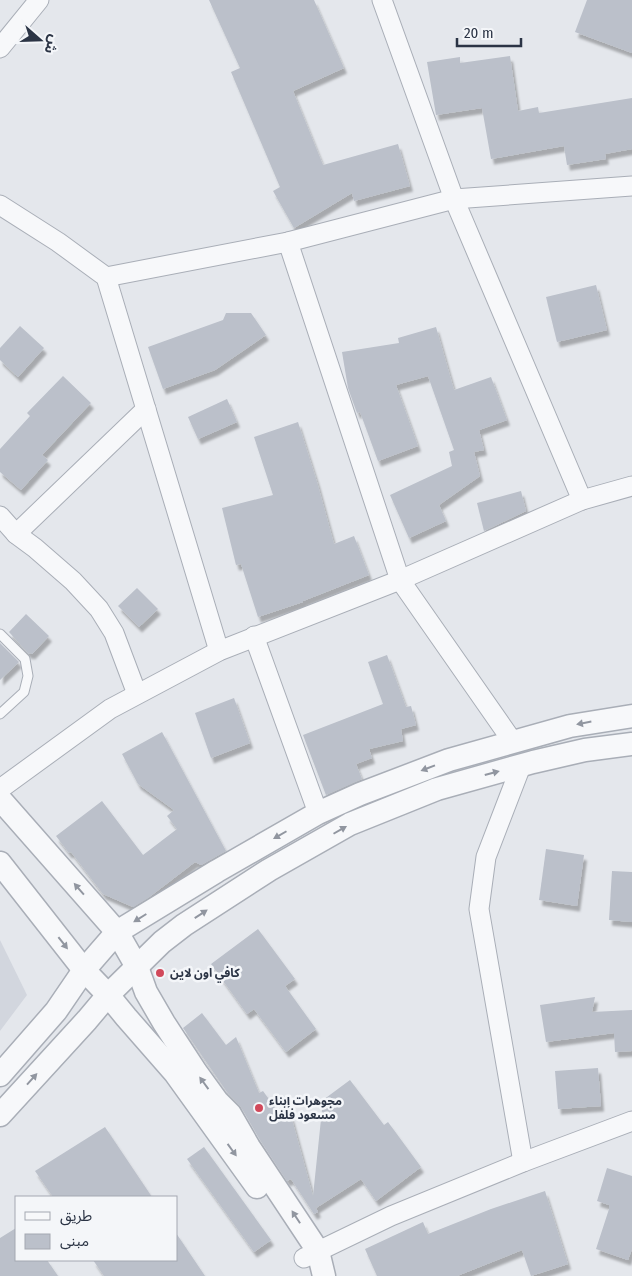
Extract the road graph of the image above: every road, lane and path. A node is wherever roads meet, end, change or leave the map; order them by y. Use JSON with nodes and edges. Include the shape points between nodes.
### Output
{"nodes":[{"id":1,"x":39,"y":0,"type":"edge"},
{"id":2,"x":382,"y":0,"type":"edge"},
{"id":3,"x":0,"y":48,"type":"edge"},
{"id":4,"x":632,"y":186,"type":"edge"},
{"id":5,"x":454,"y":199,"type":"junction"},
{"id":6,"x":0,"y":205,"type":"edge"},
{"id":7,"x":288,"y":242,"type":"junction"},
{"id":8,"x":106,"y":277,"type":"junction"},
{"id":9,"x":146,"y":409,"type":"junction"},
{"id":10,"x":632,"y":486,"type":"edge"},
{"id":11,"x":582,"y":500,"type":"junction"},
{"id":12,"x":0,"y":516,"type":"edge"},
{"id":13,"x":16,"y":534,"type":"junction"},
{"id":14,"x":400,"y":580,"type":"junction"},
{"id":15,"x":0,"y":634,"type":"edge"},
{"id":16,"x":254,"y":636,"type":"junction"},
{"id":17,"x":219,"y":651,"type":"junction"},
{"id":18,"x":137,"y":694,"type":"junction"},
{"id":19,"x":0,"y":714,"type":"edge"},
{"id":20,"x":632,"y":716,"type":"edge"},
{"id":21,"x":513,"y":742,"type":"junction"},
{"id":22,"x":632,"y":744,"type":"edge"},
{"id":23,"x":521,"y":766,"type":"junction"},
{"id":24,"x":0,"y":789,"type":"edge"},
{"id":25,"x":0,"y":799,"type":"edge"},
{"id":26,"x":318,"y":813,"type":"junction"},
{"id":27,"x":3,"y":874,"type":"edge"},
{"id":28,"x":117,"y":932,"type":"junction"},
{"id":29,"x":137,"y":967,"type":"junction"},
{"id":30,"x":84,"y":970,"type":"junction"},
{"id":31,"x":108,"y":995,"type":"junction"},
{"id":32,"x":0,"y":1075,"type":"edge"},
{"id":33,"x":0,"y":1115,"type":"edge"},
{"id":34,"x":632,"y":1121,"type":"edge"},
{"id":35,"x":523,"y":1162,"type":"junction"},
{"id":36,"x":311,"y":1254,"type":"junction"},
{"id":37,"x":322,"y":1276,"type":"edge"}],
"edges":[{"from":1,"to":3,"type":"street"},
{"from":2,"to":5,"type":"street"},
{"from":4,"to":5,"type":"street"},
{"from":5,"to":7,"type":"street"},
{"from":5,"to":11,"type":"street"},
{"from":6,"to":8,"type":"street"},
{"from":7,"to":8,"type":"street"},
{"from":7,"to":14,"type":"street"},
{"from":8,"to":9,"type":"street"},
{"from":9,"to":13,"type":"street"},
{"from":9,"to":17,"type":"street"},
{"from":10,"to":11,"type":"street"},
{"from":11,"to":14,"type":"street"},
{"from":12,"to":13,"type":"street"},
{"from":13,"to":18,"type":"street","via":[[73,581],[99,609],[114,633]]},
{"from":14,"to":16,"type":"street"},
{"from":14,"to":21,"type":"street"},
{"from":15,"to":19,"type":"lane","via":[[25,659],[28,676],[24,692]]},
{"from":16,"to":17,"type":"street"},
{"from":16,"to":26,"type":"street"},
{"from":17,"to":18,"type":"street"},
{"from":18,"to":24,"type":"street","via":[[110,709]]},
{"from":20,"to":21,"type":"street","one_way":true,"via":[[570,726]]},
{"from":21,"to":26,"type":"street","one_way":true,"via":[[449,760]]},
{"from":22,"to":23,"type":"street","via":[[585,750]]},
{"from":29,"to":23,"type":"street","one_way":true,"via":[[184,925],[269,870],[350,824],[437,789]]},
{"from":23,"to":35,"type":"street","via":[[486,857],[479,909]]},
{"from":28,"to":25,"type":"street","one_way":true},
{"from":26,"to":28,"type":"street","one_way":true},
{"from":27,"to":30,"type":"street","one_way":true},
{"from":28,"to":29,"type":"street"},
{"from":28,"to":30,"type":"street"},
{"from":29,"to":31,"type":"street"},
{"from":36,"to":29,"type":"street","one_way":true,"via":[[230,1114],[217,1101],[164,1023],[146,992]]},
{"from":30,"to":31,"type":"street"},
{"from":30,"to":32,"type":"street","via":[[56,1011]]},
{"from":33,"to":31,"type":"street","one_way":true},
{"from":31,"to":36,"type":"street","one_way":true,"via":[[175,1073]]},
{"from":34,"to":35,"type":"street"},
{"from":35,"to":36,"type":"street","via":[[391,1216]]},
{"from":36,"to":37,"type":"street"}]}
